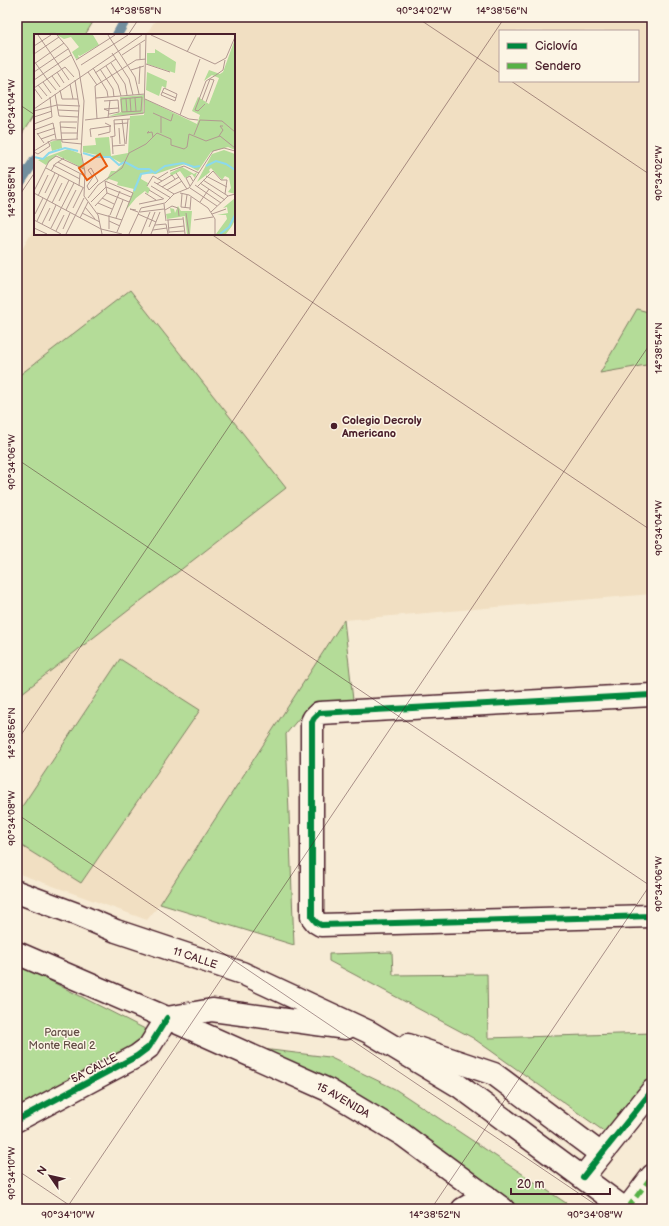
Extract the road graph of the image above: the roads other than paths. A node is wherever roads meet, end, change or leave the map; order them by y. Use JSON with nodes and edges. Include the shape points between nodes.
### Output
{"nodes":[{"id":1,"x":652,"y":695,"type":"edge"},
{"id":2,"x":17,"y":892,"type":"edge"},
{"id":3,"x":652,"y":916,"type":"edge"},
{"id":4,"x":17,"y":953,"type":"edge"},
{"id":5,"x":167,"y":1018,"type":"junction"},
{"id":6,"x":370,"y":1032,"type":"junction"},
{"id":7,"x":652,"y":1091,"type":"edge"},
{"id":8,"x":17,"y":1120,"type":"edge"},
{"id":9,"x":602,"y":1154,"type":"junction"},
{"id":10,"x":583,"y":1177,"type":"junction"},
{"id":11,"x":649,"y":1185,"type":"edge"},
{"id":12,"x":486,"y":1196,"type":"junction"},
{"id":13,"x":463,"y":1209,"type":"edge"},
{"id":14,"x":503,"y":1209,"type":"edge"},
{"id":15,"x":626,"y":1209,"type":"edge"}],
"edges":[{"from":1,"to":3,"type":"main road","via":[[319,713],[312,722],[312,917],[321,924]]},
{"from":2,"to":6,"type":"main road","name":"11 CALLE","via":[[116,931],[242,973]]},
{"from":4,"to":5,"type":"main road"},
{"from":5,"to":6,"type":"main road","via":[[212,1010]]},
{"from":5,"to":8,"type":"main road","name":"5A CALLE","via":[[149,1048]]},
{"from":5,"to":12,"type":"main road","name":"15 AVENIDA","via":[[328,1090],[404,1135]]},
{"from":6,"to":9,"type":"main road","via":[[494,1074]]},
{"from":6,"to":10,"type":"main road","via":[[459,1086]]},
{"from":7,"to":9,"type":"main road"},
{"from":9,"to":10,"type":"main road"},
{"from":10,"to":15,"type":"main road"},
{"from":11,"to":15,"type":"main road"},
{"from":12,"to":13,"type":"main road"},
{"from":12,"to":14,"type":"main road","name":"15 AVENIDA"}]}
